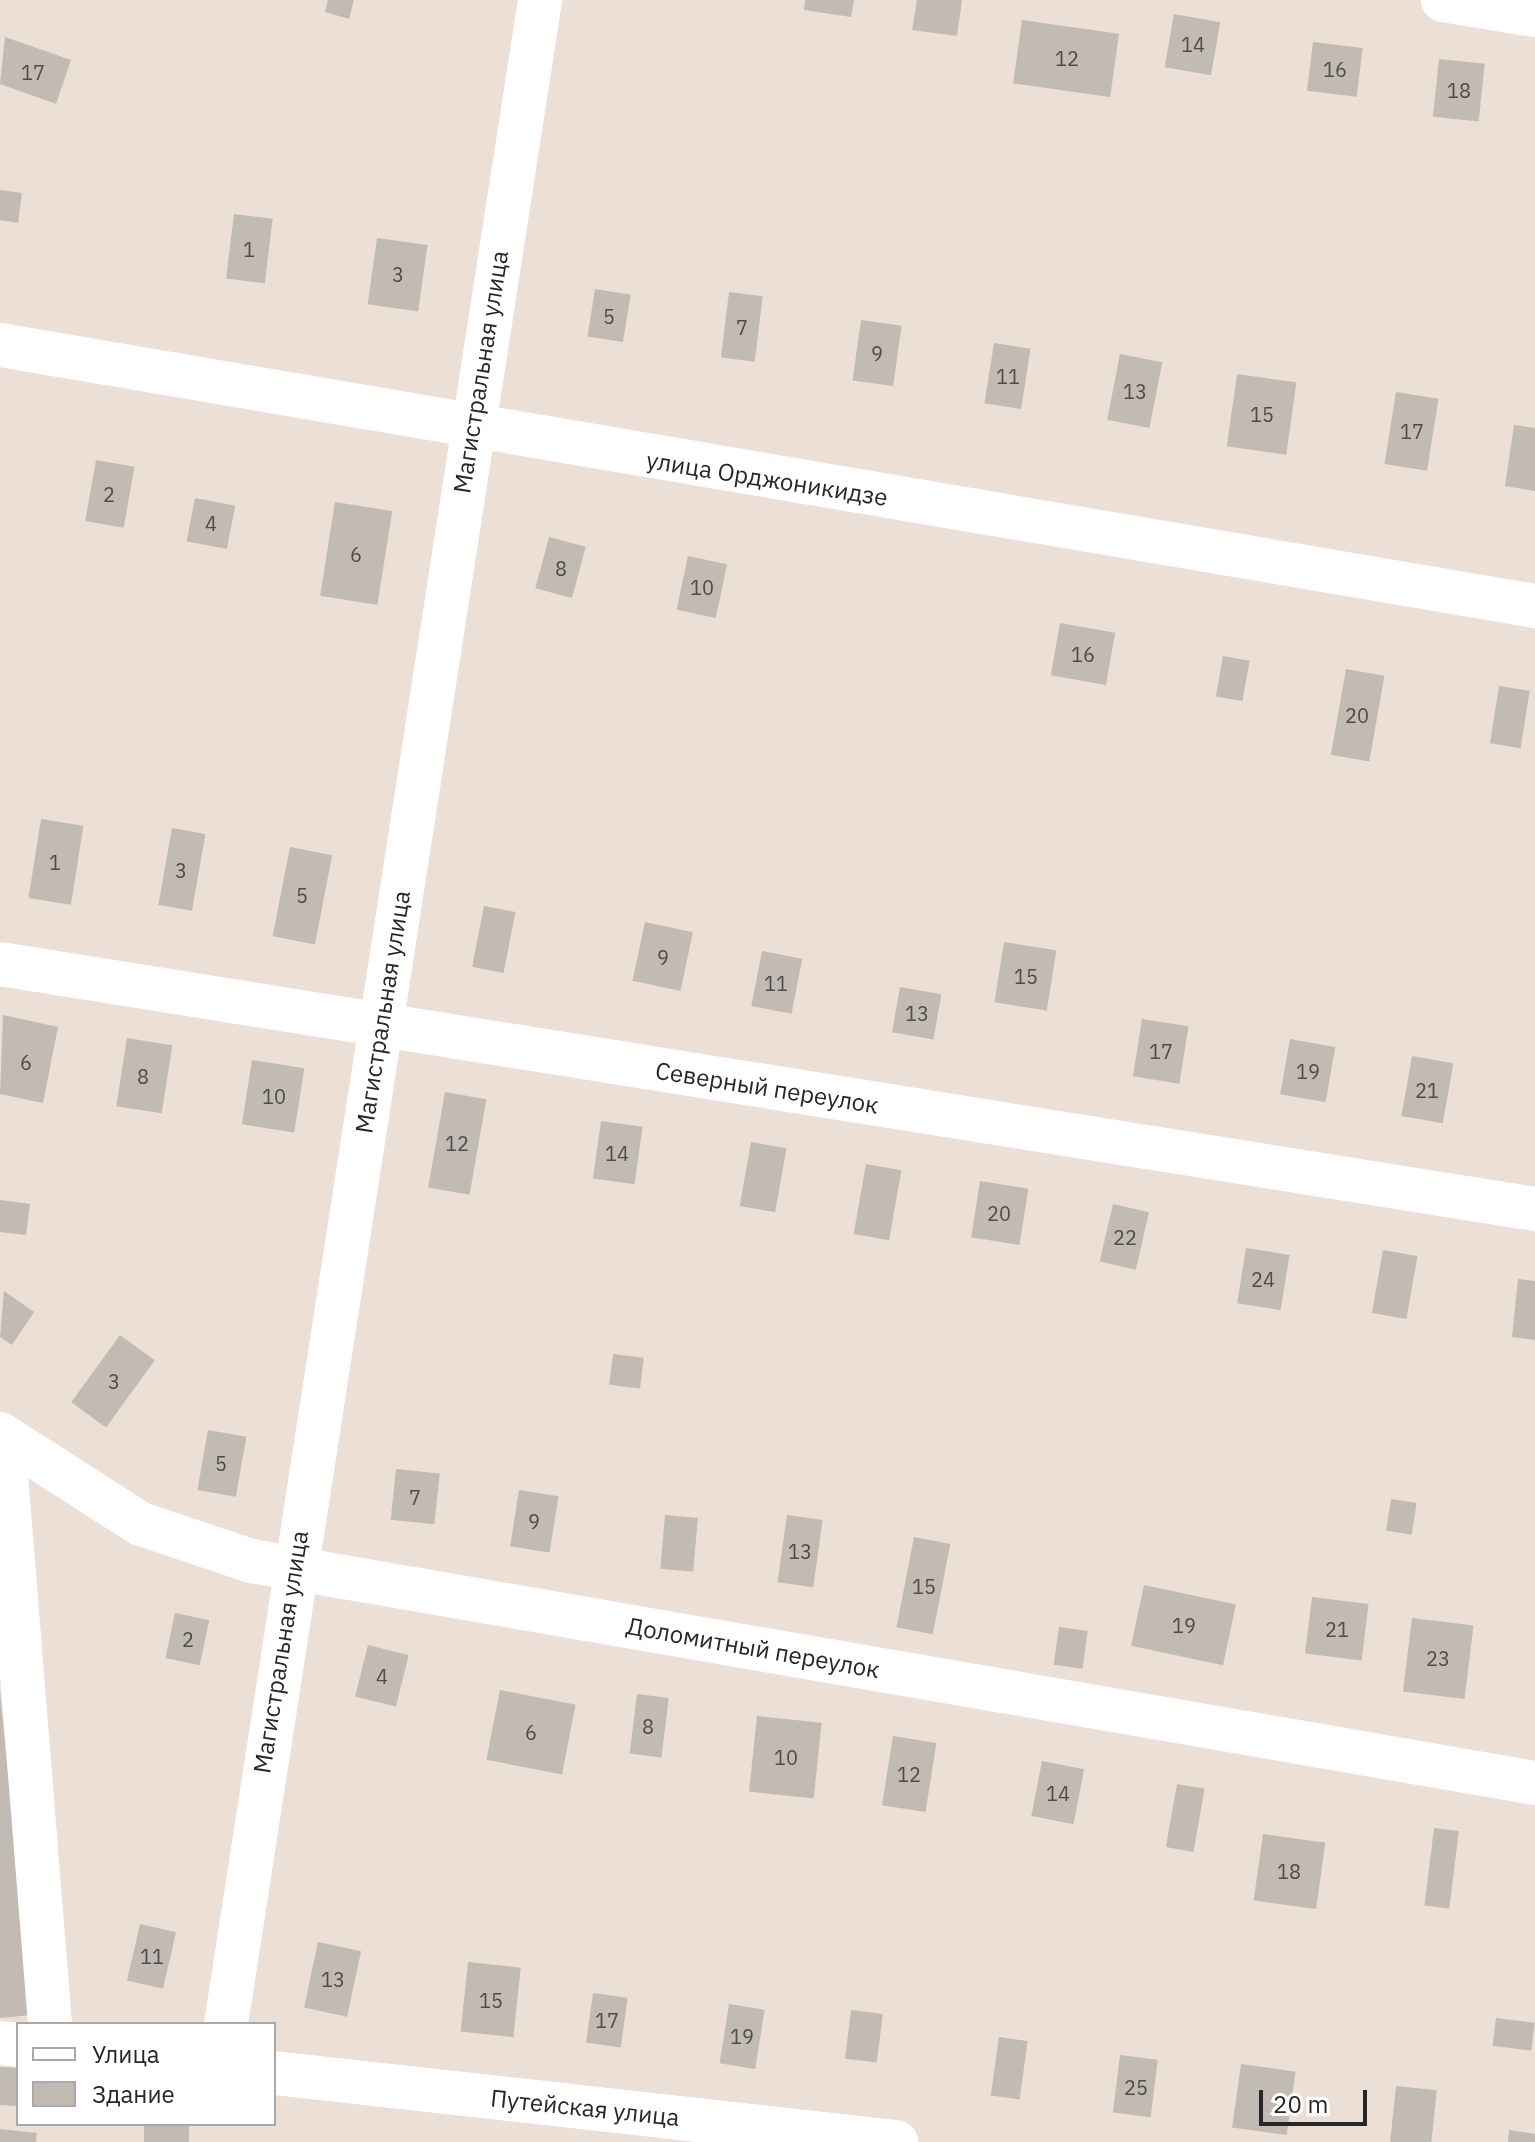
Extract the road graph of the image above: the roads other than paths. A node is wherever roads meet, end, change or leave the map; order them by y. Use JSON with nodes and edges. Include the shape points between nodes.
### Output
{"nodes":[{"id":1,"x":540,"y":0,"type":"edge"},
{"id":2,"x":1443,"y":0,"type":"edge"},
{"id":3,"x":1535,"y":15,"type":"edge"},
{"id":4,"x":0,"y":345,"type":"edge"},
{"id":5,"x":472,"y":430,"type":"junction"},
{"id":6,"x":1535,"y":606,"type":"edge"},
{"id":7,"x":0,"y":964,"type":"edge"},
{"id":8,"x":381,"y":1028,"type":"junction"},
{"id":9,"x":1535,"y":1209,"type":"edge"},
{"id":10,"x":2,"y":1435,"type":"edge"},
{"id":11,"x":293,"y":1568,"type":"junction"},
{"id":12,"x":1535,"y":1783,"type":"edge"},
{"id":13,"x":50,"y":2022,"type":"edge"},
{"id":14,"x":226,"y":2022,"type":"edge"},
{"id":15,"x":276,"y":2073,"type":"edge"},
{"id":16,"x":896,"y":2142,"type":"edge"}],
"edges":[{"from":1,"to":5,"type":"street","name":"Магистральная улица"},
{"from":2,"to":3,"type":"street"},
{"from":4,"to":5,"type":"street","name":"улица Орджоникидзе"},
{"from":5,"to":6,"type":"street","name":"улица Орджоникидзе"},
{"from":5,"to":8,"type":"street","name":"Магистральная улица"},
{"from":7,"to":8,"type":"street","name":"Северный переулок"},
{"from":8,"to":9,"type":"street","name":"Северный переулок"},
{"from":8,"to":11,"type":"street","name":"Магистральная улица"},
{"from":10,"to":11,"type":"street","name":"Доломитный переулок","via":[[141,1524]]},
{"from":10,"to":13,"type":"street"},
{"from":11,"to":12,"type":"street","name":"Доломитный переулок"},
{"from":11,"to":14,"type":"street","name":"Магистральная улица"},
{"from":15,"to":16,"type":"street","name":"Путейская улица"}]}
